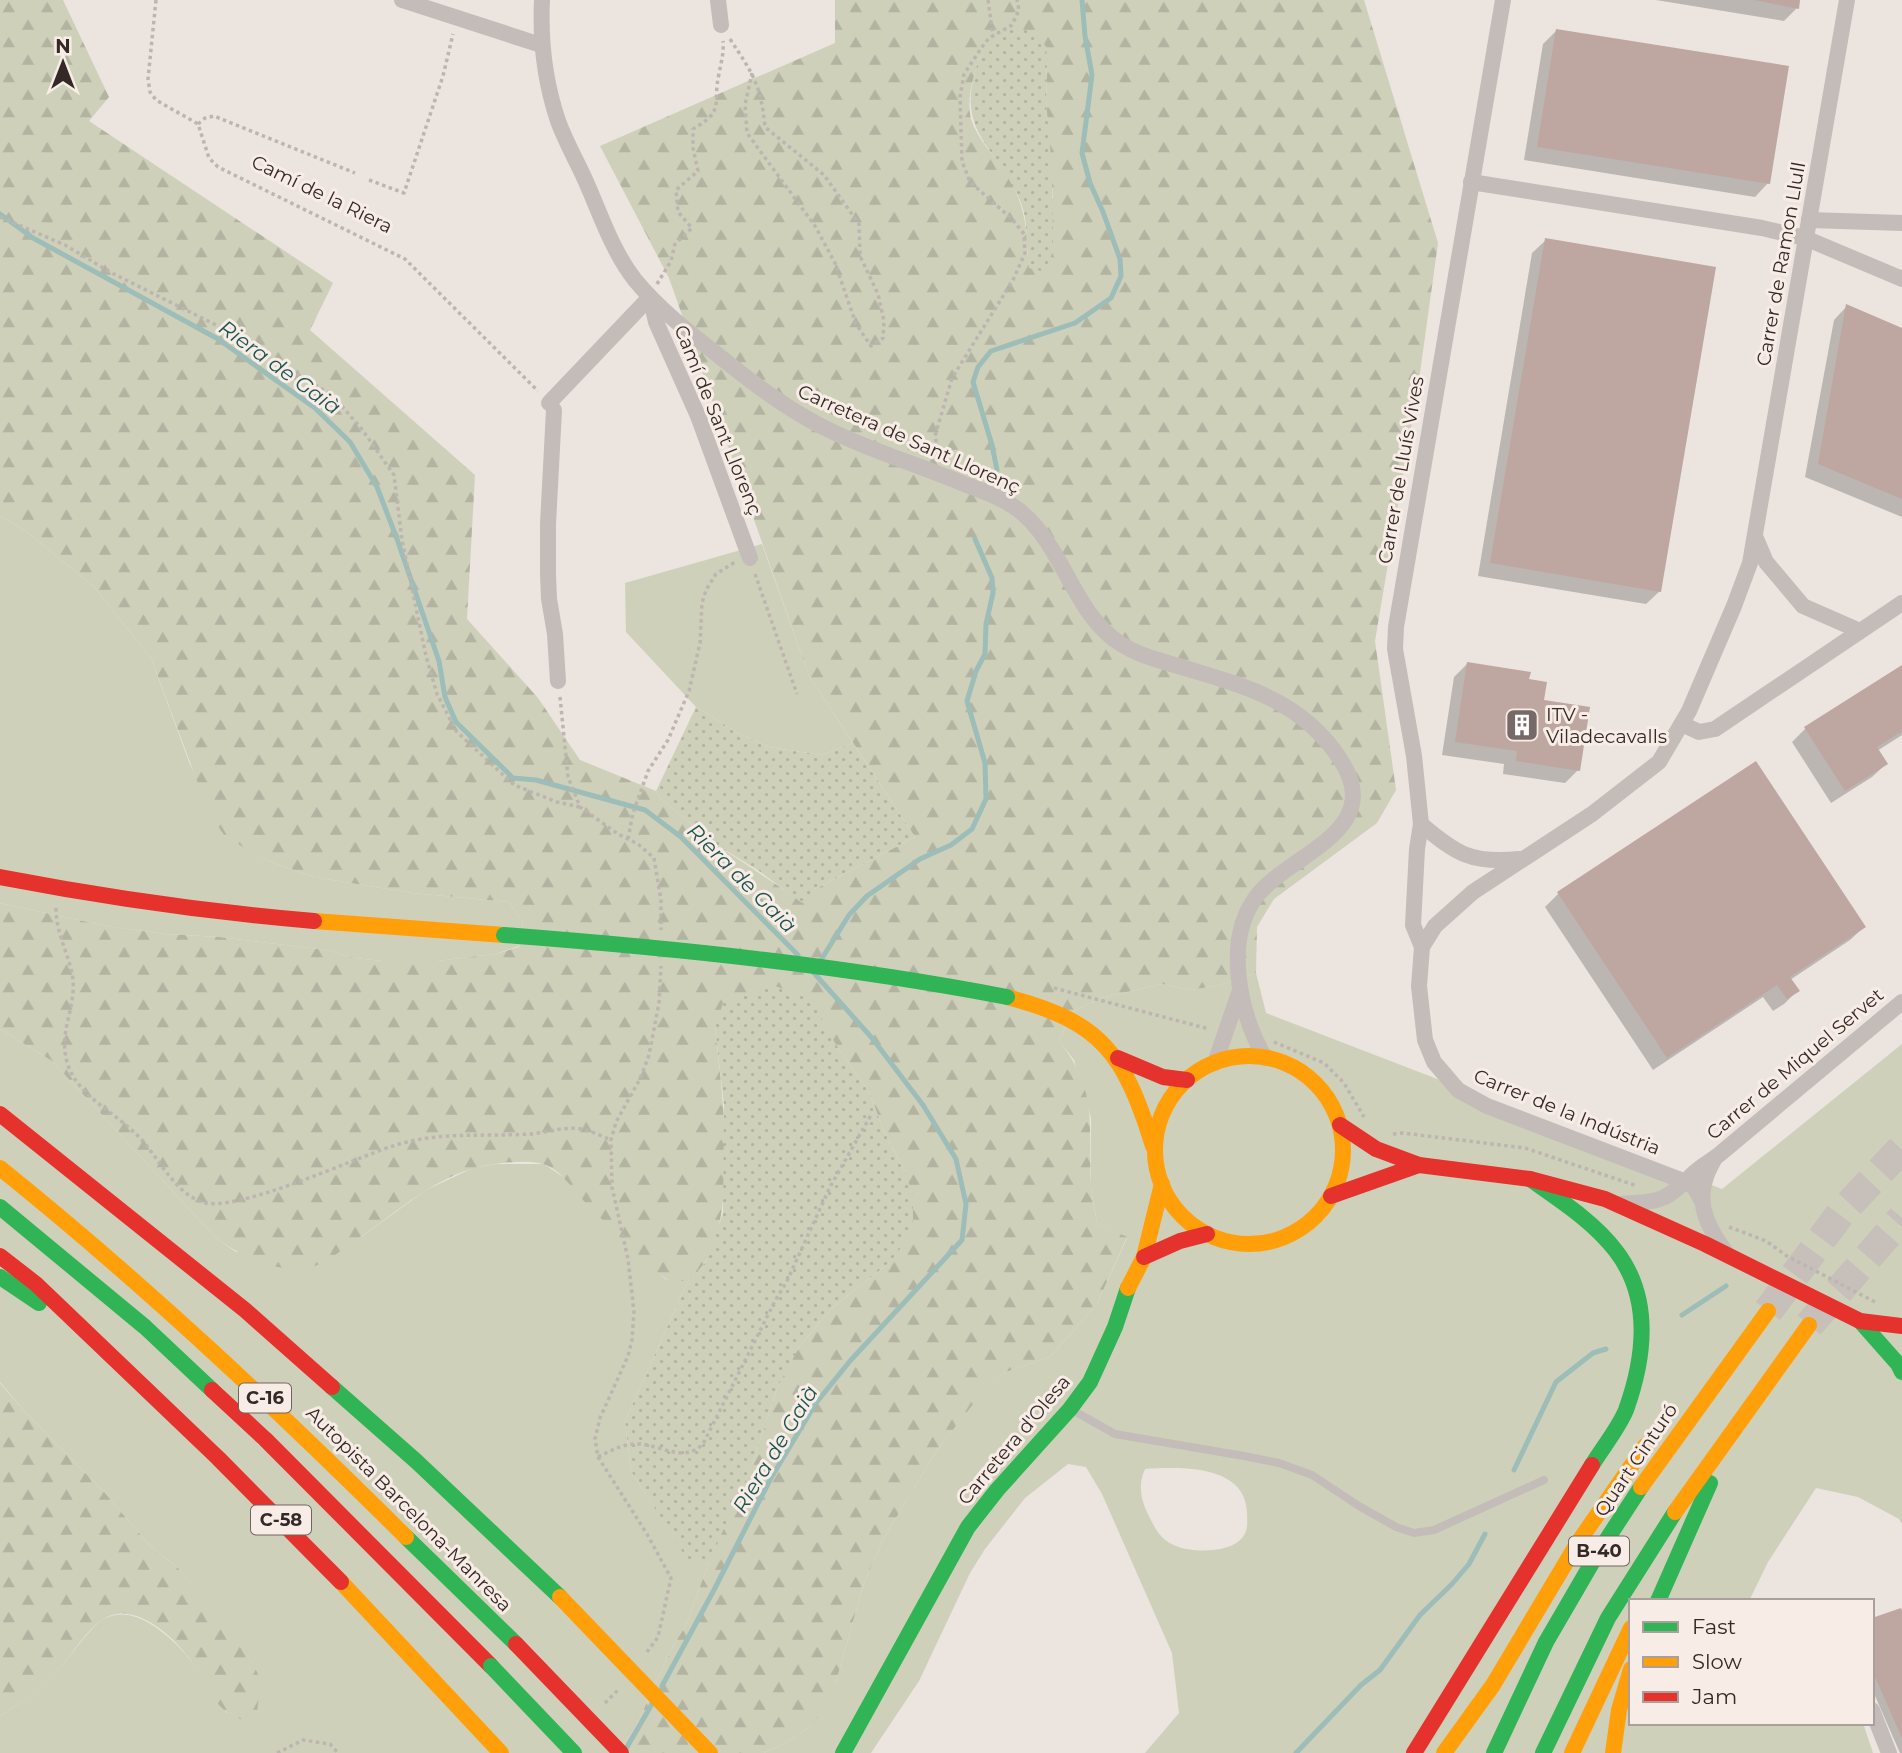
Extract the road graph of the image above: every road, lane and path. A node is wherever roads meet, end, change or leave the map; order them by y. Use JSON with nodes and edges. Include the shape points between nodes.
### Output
{"nodes":[{"id":1,"x":156,"y":0,"type":"edge"},
{"id":2,"x":402,"y":0,"type":"edge"},
{"id":3,"x":542,"y":0,"type":"edge"},
{"id":4,"x":718,"y":0,"type":"edge"},
{"id":5,"x":988,"y":0,"type":"edge"},
{"id":6,"x":1017,"y":0,"type":"edge"},
{"id":7,"x":1503,"y":0,"type":"edge"},
{"id":8,"x":1847,"y":0,"type":"edge"},
{"id":9,"x":457,"y":18,"type":"junction"},
{"id":10,"x":721,"y":25,"type":"junction"},
{"id":11,"x":993,"y":35,"type":"junction"},
{"id":12,"x":541,"y":45,"type":"junction"},
{"id":13,"x":752,"y":74,"type":"junction"},
{"id":14,"x":198,"y":124,"type":"junction"},
{"id":15,"x":355,"y":173,"type":"dead end"},
{"id":16,"x":369,"y":180,"type":"dead end"},
{"id":17,"x":1471,"y":182,"type":"junction"},
{"id":18,"x":0,"y":217,"type":"edge"},
{"id":19,"x":1809,"y":220,"type":"junction"},
{"id":20,"x":1902,"y":223,"type":"edge"},
{"id":21,"x":1805,"y":238,"type":"junction"},
{"id":22,"x":1902,"y":279,"type":"edge"},
{"id":23,"x":650,"y":297,"type":"junction"},
{"id":24,"x":552,"y":406,"type":"junction"},
{"id":25,"x":943,"y":475,"type":"junction"},
{"id":26,"x":1755,"y":536,"type":"junction"},
{"id":27,"x":750,"y":558,"type":"junction"},
{"id":28,"x":1902,"y":603,"type":"edge"},
{"id":29,"x":1860,"y":631,"type":"junction"},
{"id":30,"x":558,"y":681,"type":"joint"},
{"id":31,"x":797,"y":694,"type":"dead end"},
{"id":32,"x":1682,"y":724,"type":"junction"},
{"id":33,"x":580,"y":807,"type":"junction"},
{"id":34,"x":1421,"y":824,"type":"junction"},
{"id":35,"x":628,"y":839,"type":"junction"},
{"id":36,"x":1521,"y":859,"type":"junction"},
{"id":37,"x":0,"y":877,"type":"edge"},
{"id":38,"x":57,"y":888,"type":"junction"},
{"id":39,"x":661,"y":936,"type":"dead end"},
{"id":40,"x":1422,"y":947,"type":"junction"},
{"id":41,"x":661,"y":960,"type":"dead end"},
{"id":42,"x":1240,"y":991,"type":"junction"},
{"id":43,"x":1902,"y":1002,"type":"edge"},
{"id":44,"x":1044,"y":1006,"type":"junction"},
{"id":45,"x":1228,"y":1029,"type":"junction"},
{"id":46,"x":1250,"y":1030,"type":"junction"},
{"id":47,"x":1118,"y":1058,"type":"junction"},
{"id":48,"x":1265,"y":1058,"type":"junction"},
{"id":49,"x":1215,"y":1063,"type":"junction"},
{"id":50,"x":1187,"y":1080,"type":"junction"},
{"id":51,"x":0,"y":1114,"type":"edge"},
{"id":52,"x":871,"y":1115,"type":"dead end"},
{"id":53,"x":1369,"y":1124,"type":"dead end"},
{"id":54,"x":1340,"y":1125,"type":"junction"},
{"id":55,"x":1389,"y":1135,"type":"dead end"},
{"id":56,"x":611,"y":1140,"type":"junction"},
{"id":57,"x":1155,"y":1152,"type":"junction"},
{"id":58,"x":1715,"y":1158,"type":"junction"},
{"id":59,"x":1419,"y":1165,"type":"junction"},
{"id":60,"x":0,"y":1168,"type":"edge"},
{"id":61,"x":1530,"y":1179,"type":"junction"},
{"id":62,"x":1686,"y":1182,"type":"junction"},
{"id":63,"x":1161,"y":1184,"type":"junction"},
{"id":64,"x":1643,"y":1188,"type":"dead end"},
{"id":65,"x":1331,"y":1196,"type":"junction"},
{"id":66,"x":1702,"y":1201,"type":"junction"},
{"id":67,"x":1617,"y":1204,"type":"junction"},
{"id":68,"x":0,"y":1207,"type":"edge"},
{"id":69,"x":1726,"y":1223,"type":"dead end"},
{"id":70,"x":1207,"y":1234,"type":"junction"},
{"id":71,"x":0,"y":1256,"type":"edge"},
{"id":72,"x":1729,"y":1256,"type":"junction"},
{"id":73,"x":1144,"y":1257,"type":"junction"},
{"id":74,"x":0,"y":1277,"type":"edge"},
{"id":75,"x":1880,"y":1304,"type":"dead end"},
{"id":76,"x":1768,"y":1311,"type":"tunnel mouth"},
{"id":77,"x":1860,"y":1321,"type":"junction"},
{"id":78,"x":1810,"y":1325,"type":"tunnel mouth"},
{"id":79,"x":1902,"y":1326,"type":"edge"},
{"id":80,"x":101,"y":1347,"type":"junction"},
{"id":81,"x":1728,"y":1364,"type":"junction"},
{"id":82,"x":1902,"y":1373,"type":"edge"},
{"id":83,"x":1070,"y":1409,"type":"junction"},
{"id":84,"x":1676,"y":1411,"type":"dead end"},
{"id":85,"x":1658,"y":1431,"type":"dead end"},
{"id":86,"x":1724,"y":1443,"type":"junction"},
{"id":87,"x":598,"y":1457,"type":"junction"},
{"id":88,"x":1544,"y":1480,"type":"dead end"},
{"id":89,"x":1694,"y":1487,"type":"junction"},
{"id":90,"x":1645,"y":1599,"type":"edge"},
{"id":91,"x":1659,"y":1599,"type":"edge"},
{"id":92,"x":1629,"y":1632,"type":"edge"},
{"id":93,"x":643,"y":1658,"type":"dead end"},
{"id":94,"x":1629,"y":1676,"type":"edge"},
{"id":95,"x":1493,"y":1685,"type":"junction"},
{"id":96,"x":622,"y":1686,"type":"dead end"},
{"id":97,"x":598,"y":1709,"type":"dead end"},
{"id":98,"x":1874,"y":1715,"type":"edge"},
{"id":99,"x":277,"y":1753,"type":"edge"},
{"id":100,"x":338,"y":1753,"type":"edge"},
{"id":101,"x":501,"y":1753,"type":"edge"},
{"id":102,"x":574,"y":1753,"type":"edge"},
{"id":103,"x":621,"y":1753,"type":"edge"},
{"id":104,"x":710,"y":1753,"type":"edge"},
{"id":105,"x":843,"y":1753,"type":"edge"},
{"id":106,"x":1414,"y":1753,"type":"edge"},
{"id":107,"x":1444,"y":1753,"type":"edge"},
{"id":108,"x":1462,"y":1753,"type":"edge"},
{"id":109,"x":1494,"y":1753,"type":"edge"},
{"id":110,"x":1543,"y":1753,"type":"edge"},
{"id":111,"x":1572,"y":1753,"type":"edge"},
{"id":112,"x":1613,"y":1753,"type":"edge"},
{"id":113,"x":1889,"y":1753,"type":"edge"}],
"edges":[{"from":1,"to":14,"type":"path","via":[[150,92]]},
{"from":2,"to":9,"type":"street"},
{"from":3,"to":12,"type":"street","name":"Carretera de Sant Llorenç"},
{"from":4,"to":10,"type":"street"},
{"from":5,"to":11,"type":"path"},
{"from":6,"to":11,"type":"path","via":[[1020,10],[1012,25]]},
{"from":7,"to":17,"type":"street","name":"Carrer de Lluís Vives"},
{"from":8,"to":19,"type":"street","name":"Carrer de Ramon Llull"},
{"from":9,"to":12,"type":"street"},
{"from":9,"to":16,"type":"path","via":[[404,193]]},
{"from":10,"to":13,"type":"path"},
{"from":10,"to":23,"type":"path","via":[[724,57],[718,76],[718,105],[707,121],[693,129],[698,171],[676,190],[678,212],[692,228],[675,244],[671,261]]},
{"from":11,"to":25,"type":"path","via":[[964,74],[962,161],[970,183],[1024,234],[1025,253],[952,378],[935,436]]},
{"from":12,"to":23,"type":"street","name":"Carretera de Sant Llorenç","via":[[559,122],[604,226],[632,276]]},
{"from":13,"to":13,"type":"path","via":[[762,96],[765,127],[824,176],[859,223],[860,256],[878,294],[884,321],[883,338],[871,346],[856,324],[835,263],[815,226],[747,133],[745,105]]},
{"from":14,"to":15,"type":"path","via":[[214,116]]},
{"from":14,"to":24,"type":"path","name":"Camí de la Riera","via":[[209,158],[218,167],[405,259]]},
{"from":17,"to":21,"type":"street"},
{"from":17,"to":34,"type":"street","name":"Carrer de Lluís Vives","via":[[1396,627],[1395,649],[1415,756]]},
{"from":18,"to":33,"type":"path","via":[[65,245],[218,326],[332,395],[394,475],[426,656],[437,694],[456,731],[514,785]]},
{"from":19,"to":20,"type":"street"},
{"from":19,"to":21,"type":"street","name":"Carrer de Ramon Llull"},
{"from":21,"to":22,"type":"street"},
{"from":21,"to":26,"type":"street","name":"Carrer de Ramon Llull"},
{"from":23,"to":24,"type":"street"},
{"from":23,"to":25,"type":"street","name":"Carretera de Sant Llorenç","via":[[782,406],[858,443]]},
{"from":23,"to":27,"type":"street","name":"Camí de Sant Llorenç"},
{"from":24,"to":30,"type":"street","via":[[548,574]]},
{"from":25,"to":42,"type":"street","name":"Carretera de Sant Llorenç","via":[[999,498],[1034,524],[1112,638],[1149,657],[1280,702],[1331,745],[1347,770],[1353,790],[1346,821],[1265,887],[1248,912],[1241,937]]},
{"from":26,"to":29,"type":"street","via":[[1766,562],[1803,606]]},
{"from":26,"to":32,"type":"street","name":"Carrer de Ramon Llull","via":[[1734,606]]},
{"from":27,"to":31,"type":"path"},
{"from":27,"to":35,"type":"path","via":[[716,573],[706,590],[690,691],[648,771]]},
{"from":28,"to":29,"type":"street"},
{"from":29,"to":32,"type":"street","via":[[1715,730],[1699,732]]},
{"from":30,"to":33,"type":"path","via":[[568,777]]},
{"from":32,"to":36,"type":"street","name":"Carrer de Ramon Llull","via":[[1659,762]]},
{"from":33,"to":35,"type":"path"},
{"from":34,"to":36,"type":"street","via":[[1468,857],[1492,862]]},
{"from":34,"to":40,"type":"street","name":"Carrer de Lluís Vives","via":[[1413,925]]},
{"from":35,"to":39,"type":"path","via":[[654,859]]},
{"from":36,"to":40,"type":"street","name":"Carrer de Ramon Llull","via":[[1453,909]]},
{"from":37,"to":38,"type":"main road"},
{"from":38,"to":44,"type":"main road","bridge":true,"via":[[229,915],[665,947],[818,965]]},
{"from":38,"to":56,"type":"path","via":[[57,931],[73,979],[65,1039],[71,1072],[80,1089],[137,1135],[176,1182],[200,1201],[230,1203],[391,1146],[442,1135],[531,1134],[567,1128]]},
{"from":40,"to":62,"type":"street","name":"Carrer de la Indústria","via":[[1419,986],[1426,1040],[1434,1062],[1458,1090],[1487,1106]]},
{"from":41,"to":56,"type":"path","via":[[649,1055]]},
{"from":42,"to":45,"type":"street","name":"Carretera de Sant Llorenç"},
{"from":42,"to":46,"type":"street","name":"Carretera de Sant Llorenç"},
{"from":43,"to":58,"type":"street","name":"Carrer de Miquel Servet"},
{"from":44,"to":45,"type":"path","via":[[1050,987],[1214,1030]]},
{"from":44,"to":47,"type":"main road","via":[[1077,1020]]},
{"from":45,"to":49,"type":"street","name":"Carretera de Sant Llorenç"},
{"from":46,"to":48,"type":"street","name":"Carretera de Sant Llorenç"},
{"from":46,"to":53,"type":"path","via":[[1264,1031],[1272,1041],[1324,1063],[1344,1083]]},
{"from":47,"to":50,"type":"main road","via":[[1163,1077]]},
{"from":47,"to":57,"type":"main road","via":[[1143,1110]]},
{"from":48,"to":49,"type":"main road","via":[[1238,1057]]},
{"from":48,"to":54,"type":"main road","via":[[1311,1080],[1327,1097]]},
{"from":49,"to":50,"type":"main road"},
{"from":50,"to":57,"type":"main road","via":[[1163,1112]]},
{"from":51,"to":104,"type":"main road","bridge":true,"via":[[245,1310],[416,1461],[560,1598]]},
{"from":52,"to":87,"type":"path","via":[[830,1187],[703,1444],[682,1454],[631,1444]]},
{"from":54,"to":59,"type":"main road","via":[[1376,1149]]},
{"from":54,"to":65,"type":"main road","via":[[1342,1162]]},
{"from":55,"to":64,"type":"path","via":[[1510,1144]]},
{"from":56,"to":87,"type":"path","via":[[612,1187],[634,1312],[628,1356],[600,1418],[595,1440]]},
{"from":57,"to":63,"type":"main road"},
{"from":58,"to":62,"type":"street","name":"Carrer de Miquel Servet"},
{"from":58,"to":66,"type":"street","name":"Carrer de Miquel Servet","via":[[1705,1176]]},
{"from":59,"to":61,"type":"main road"},
{"from":59,"to":65,"type":"main road"},
{"from":60,"to":103,"type":"main road","name":"Autopista Barcelona-Manresa","number":"C-16","bridge":true,"via":[[179,1317],[287,1418]]},
{"from":61,"to":67,"type":"main road"},
{"from":61,"to":106,"type":"main road","via":[[1569,1206],[1617,1250],[1630,1269],[1643,1306],[1643,1348],[1625,1412]]},
{"from":62,"to":66,"type":"street"},
{"from":62,"to":67,"type":"street","name":"Carrer de Miquel Servet","via":[[1659,1200]]},
{"from":63,"to":70,"type":"main road","via":[[1177,1210]]},
{"from":63,"to":73,"type":"main road","name":"Carretera d'Olesa"},
{"from":65,"to":70,"type":"main road","via":[[1306,1224],[1273,1241],[1236,1243]]},
{"from":66,"to":72,"type":"street","via":[[1705,1219]]},
{"from":67,"to":72,"type":"main road"},
{"from":68,"to":102,"type":"main road","number":"C-16","bridge":true,"via":[[145,1327],[264,1439]]},
{"from":69,"to":75,"type":"path"},
{"from":70,"to":73,"type":"main road"},
{"from":71,"to":80,"type":"main road"},
{"from":72,"to":77,"type":"main road"},
{"from":73,"to":83,"type":"main road","name":"Carretera d'Olesa","via":[[1125,1293],[1101,1360]]},
{"from":74,"to":80,"type":"main road","number":"C-58"},
{"from":76,"to":81,"type":"main road","name":"Quart Cinturó","number":"B-40"},
{"from":77,"to":79,"type":"main road"},
{"from":77,"to":82,"type":"main road"},
{"from":78,"to":86,"type":"main road","number":"B-40"},
{"from":80,"to":101,"type":"main road","number":"C-58","via":[[319,1558]]},
{"from":81,"to":84,"type":"main road"},
{"from":81,"to":109,"type":"main road","name":"Quart Cinturó","number":"B-40","via":[[1595,1558],[1545,1644]]},
{"from":83,"to":88,"type":"lane","via":[[1115,1434],[1279,1463],[1312,1475],[1387,1522],[1414,1533],[1434,1530]]},
{"from":83,"to":105,"type":"main road","name":"Carretera d'Olesa","via":[[968,1527]]},
{"from":85,"to":95,"type":"main road","via":[[1577,1544]]},
{"from":86,"to":89,"type":"main road","number":"B-40"},
{"from":86,"to":91,"type":"main road","via":[[1697,1518]]},
{"from":87,"to":93,"type":"path","via":[[670,1578],[658,1637]]},
{"from":89,"to":90,"type":"main road"},
{"from":89,"to":110,"type":"main road","number":"B-40","via":[[1608,1618]]},
{"from":92,"to":111,"type":"main road"},
{"from":94,"to":112,"type":"main road"},
{"from":95,"to":107,"type":"main road"},
{"from":95,"to":108,"type":"main road"},
{"from":96,"to":97,"type":"path"},
{"from":98,"to":113,"type":"street"},
{"from":99,"to":100,"type":"path","via":[[303,1740],[330,1744]]}]}
